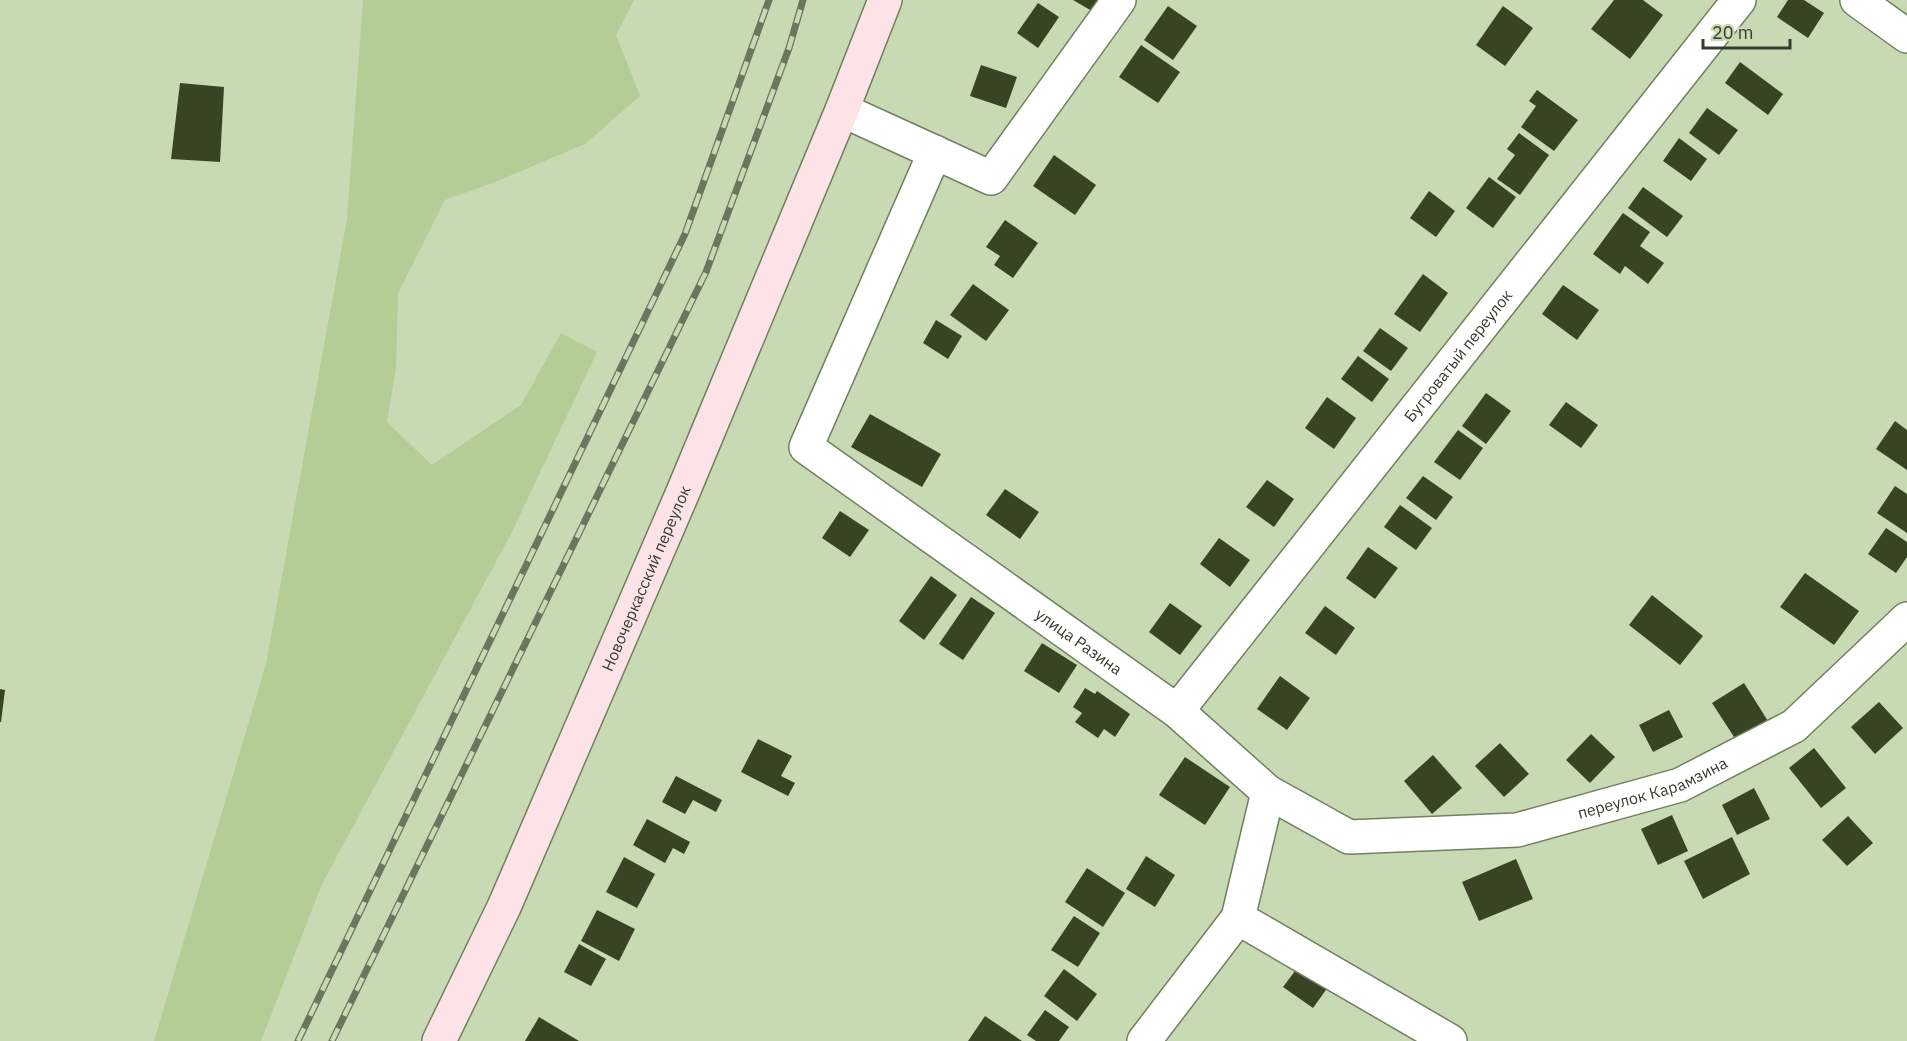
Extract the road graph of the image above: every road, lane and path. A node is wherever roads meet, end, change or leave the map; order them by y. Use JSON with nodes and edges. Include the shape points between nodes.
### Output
{"nodes":[{"id":1,"x":885,"y":0,"type":"edge"},
{"id":2,"x":1119,"y":0,"type":"edge"},
{"id":3,"x":1739,"y":0,"type":"edge"},
{"id":4,"x":1857,"y":0,"type":"edge"},
{"id":5,"x":1907,"y":36,"type":"edge"},
{"id":6,"x":842,"y":110,"type":"junction"},
{"id":7,"x":935,"y":152,"type":"junction"},
{"id":8,"x":1907,"y":619,"type":"edge"},
{"id":9,"x":1177,"y":711,"type":"junction"},
{"id":10,"x":1268,"y":792,"type":"junction"},
{"id":11,"x":1349,"y":837,"type":"joint"},
{"id":12,"x":1238,"y":918,"type":"junction"},
{"id":13,"x":439,"y":1041,"type":"edge"},
{"id":14,"x":1144,"y":1041,"type":"edge"},
{"id":15,"x":1450,"y":1041,"type":"edge"}],
"edges":[{"from":1,"to":6,"type":"main road","name":"Новочеркасский переулок"},
{"from":2,"to":7,"type":"street","via":[[991,178]]},
{"from":3,"to":9,"type":"street","name":"Бугроватый переулок"},
{"from":4,"to":5,"type":"street"},
{"from":6,"to":7,"type":"street"},
{"from":6,"to":13,"type":"main road","name":"Новочеркасский переулок","via":[[504,907]]},
{"from":7,"to":9,"type":"street","name":"улица Разина","via":[[806,447]]},
{"from":8,"to":11,"type":"street","name":"переулок Карамзина","via":[[1794,726],[1680,784],[1517,830]]},
{"from":9,"to":10,"type":"street","name":"улица Разина"},
{"from":10,"to":11,"type":"street","name":"улица Разина"},
{"from":10,"to":12,"type":"street"},
{"from":12,"to":14,"type":"street"},
{"from":12,"to":15,"type":"street"}]}
